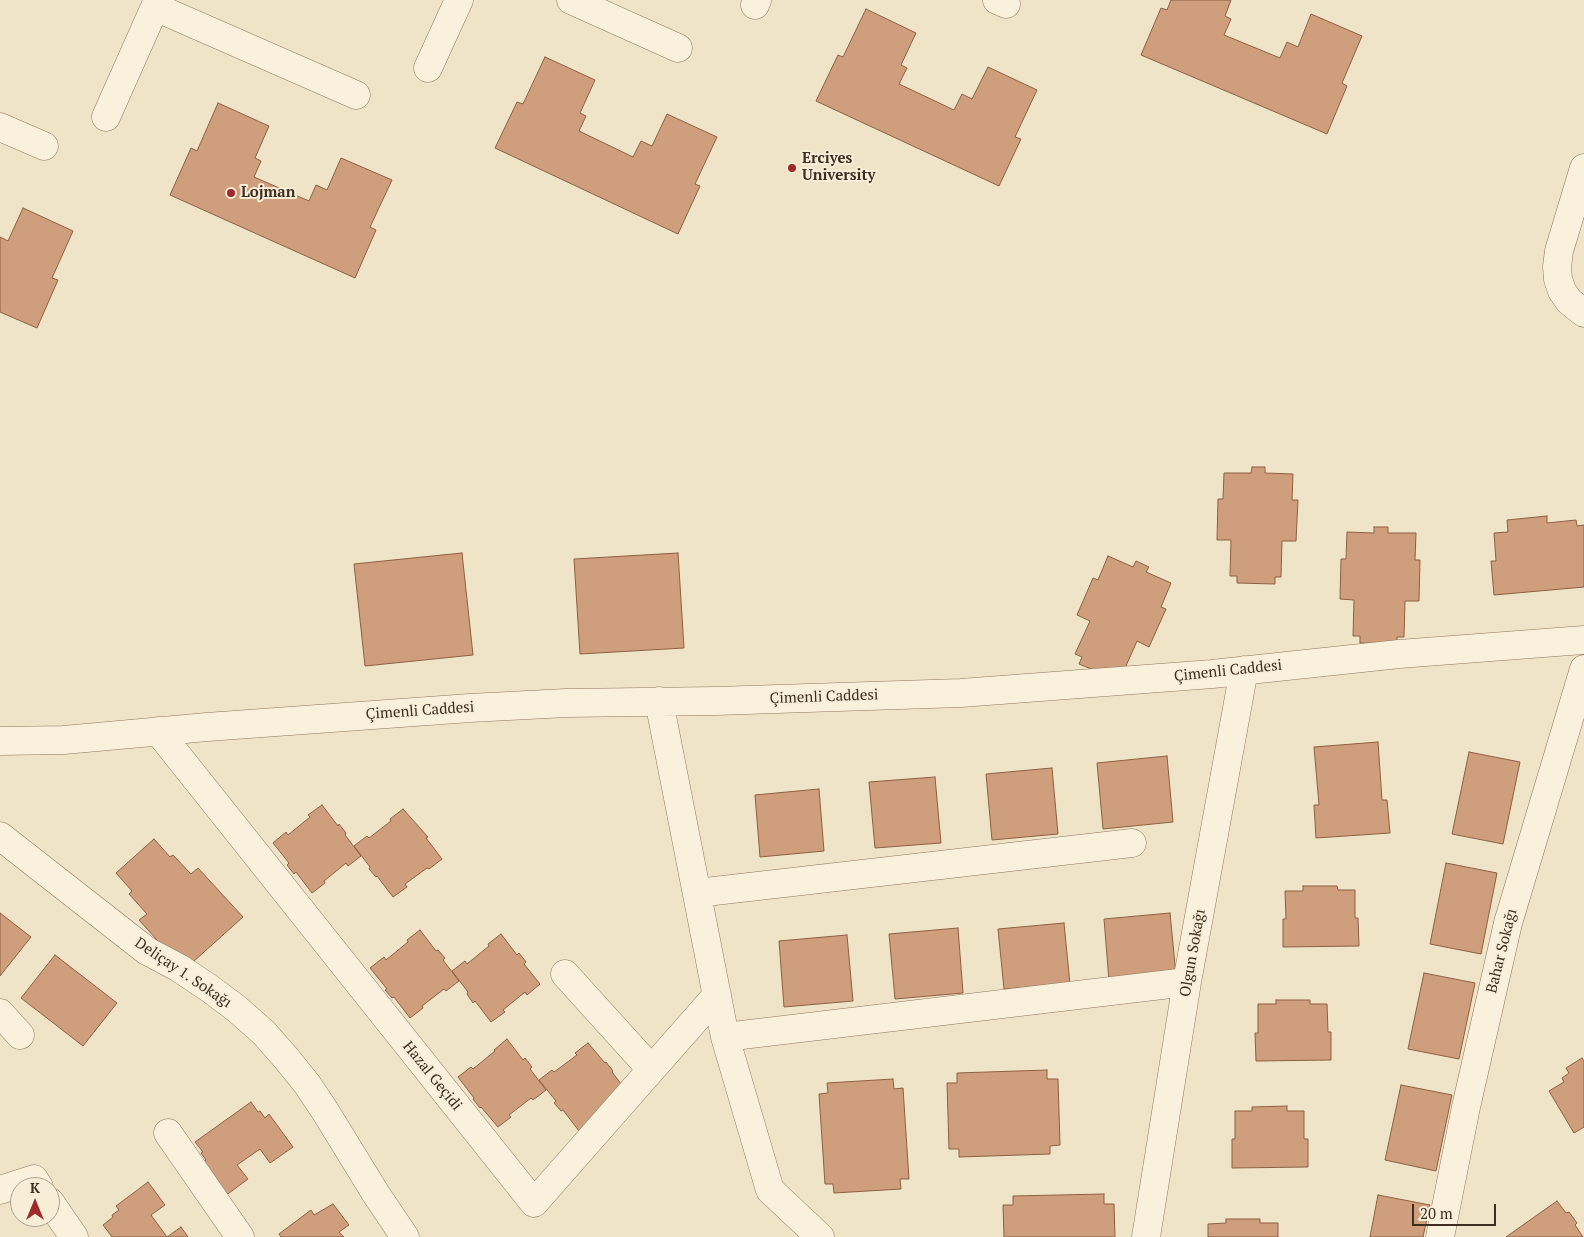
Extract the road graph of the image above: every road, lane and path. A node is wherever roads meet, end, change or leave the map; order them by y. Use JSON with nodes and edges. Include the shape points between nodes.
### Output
{"nodes":[{"id":1,"x":459,"y":0,"type":"edge"},
{"id":2,"x":571,"y":0,"type":"edge"},
{"id":3,"x":156,"y":3,"type":"edge"},
{"id":4,"x":678,"y":48,"type":"dead end"},
{"id":5,"x":428,"y":68,"type":"dead end"},
{"id":6,"x":356,"y":95,"type":"dead end"},
{"id":7,"x":106,"y":117,"type":"dead end"},
{"id":8,"x":0,"y":127,"type":"edge"},
{"id":9,"x":44,"y":146,"type":"dead end"},
{"id":10,"x":1584,"y":168,"type":"edge"},
{"id":11,"x":1584,"y":313,"type":"edge"},
{"id":12,"x":1584,"y":640,"type":"edge"},
{"id":13,"x":1584,"y":669,"type":"edge"},
{"id":14,"x":1244,"y":670,"type":"junction"},
{"id":15,"x":659,"y":701,"type":"junction"},
{"id":16,"x":158,"y":731,"type":"junction"},
{"id":17,"x":64,"y":740,"type":"junction"},
{"id":18,"x":0,"y":741,"type":"edge"},
{"id":19,"x":0,"y":752,"type":"edge"},
{"id":20,"x":0,"y":836,"type":"edge"},
{"id":21,"x":1132,"y":843,"type":"dead end"},
{"id":22,"x":697,"y":893,"type":"junction"},
{"id":23,"x":564,"y":974,"type":"dead end"},
{"id":24,"x":1187,"y":982,"type":"junction"},
{"id":25,"x":717,"y":995,"type":"junction"},
{"id":26,"x":0,"y":1013,"type":"edge"},
{"id":27,"x":20,"y":1035,"type":"dead end"},
{"id":28,"x":725,"y":1037,"type":"junction"},
{"id":29,"x":651,"y":1069,"type":"junction"},
{"id":30,"x":168,"y":1133,"type":"dead end"},
{"id":31,"x":60,"y":1217,"type":"edge"},
{"id":32,"x":74,"y":1237,"type":"edge"},
{"id":33,"x":240,"y":1237,"type":"edge"},
{"id":34,"x":405,"y":1237,"type":"edge"},
{"id":35,"x":820,"y":1237,"type":"edge"},
{"id":36,"x":1146,"y":1237,"type":"edge"},
{"id":37,"x":1440,"y":1237,"type":"edge"}],
"edges":[{"from":1,"to":5,"type":"street"},
{"from":2,"to":4,"type":"street"},
{"from":3,"to":6,"type":"street"},
{"from":3,"to":7,"type":"street"},
{"from":8,"to":9,"type":"street"},
{"from":10,"to":11,"type":"street","via":[[1559,250],[1557,267],[1562,291]]},
{"from":12,"to":14,"type":"street","name":"Çimenli Caddesi"},
{"from":13,"to":37,"type":"street","name":"Bahar Sokağı","via":[[1508,922]]},
{"from":14,"to":15,"type":"street","name":"Çimenli Caddesi","via":[[961,693]]},
{"from":14,"to":24,"type":"street","name":"Olgun Sokağı"},
{"from":15,"to":16,"type":"street","name":"Çimenli Caddesi","via":[[470,708]]},
{"from":15,"to":22,"type":"street"},
{"from":16,"to":17,"type":"street","name":"Çimenli Caddesi"},
{"from":16,"to":29,"type":"street","name":"Hazal Geçidi","via":[[534,1203]]},
{"from":17,"to":18,"type":"street","name":"Çimenli Caddesi"},
{"from":17,"to":19,"type":"street","name":"Çimenli Caddesi"},
{"from":20,"to":34,"type":"street","name":"Deliçay 1. Sokağı","via":[[147,951],[209,988],[264,1033],[311,1090]]},
{"from":21,"to":22,"type":"street"},
{"from":22,"to":25,"type":"street"},
{"from":23,"to":29,"type":"street"},
{"from":24,"to":28,"type":"street"},
{"from":24,"to":36,"type":"street","name":"Olgun Sokağı"},
{"from":25,"to":28,"type":"street"},
{"from":25,"to":29,"type":"street","name":"Hazal Geçidi"},
{"from":26,"to":27,"type":"street"},
{"from":28,"to":35,"type":"street","via":[[770,1190]]},
{"from":30,"to":33,"type":"street"},
{"from":31,"to":32,"type":"street"}]}
